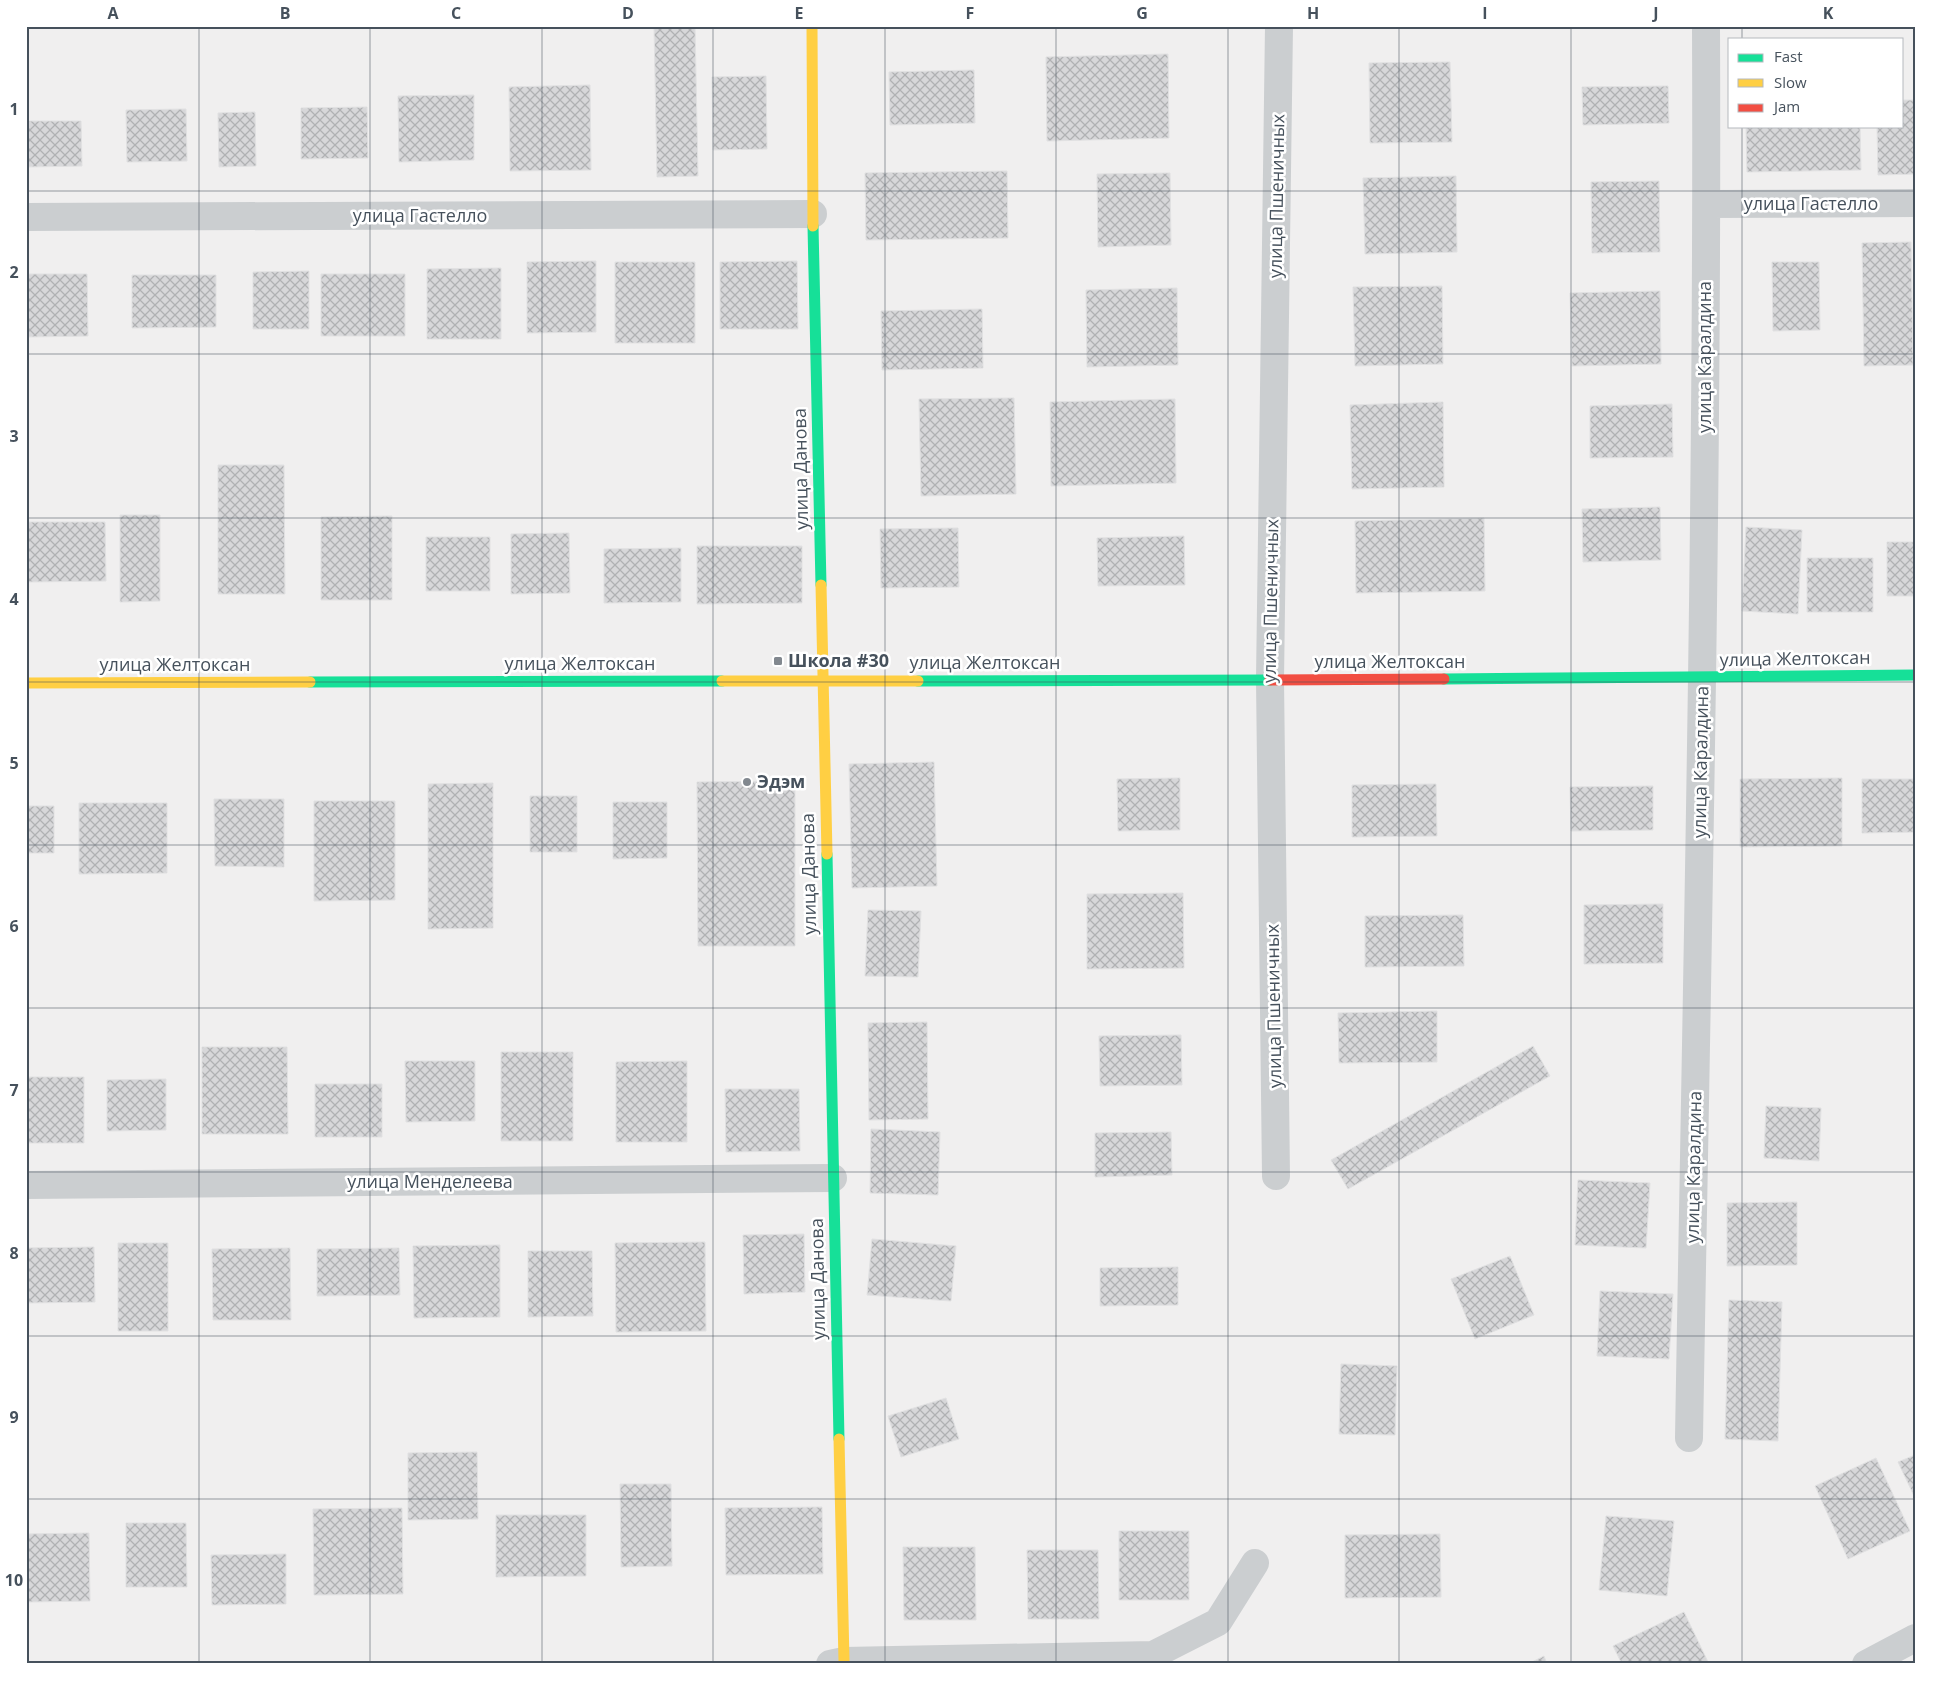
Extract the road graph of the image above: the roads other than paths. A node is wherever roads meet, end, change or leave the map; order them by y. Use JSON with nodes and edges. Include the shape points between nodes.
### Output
{"nodes":[{"id":1,"x":812,"y":26,"type":"edge"},
{"id":2,"x":1279,"y":26,"type":"edge"},
{"id":3,"x":1706,"y":26,"type":"edge"},
{"id":4,"x":1915,"y":203,"type":"edge"},
{"id":5,"x":1706,"y":204,"type":"junction"},
{"id":6,"x":813,"y":214,"type":"junction"},
{"id":7,"x":26,"y":217,"type":"edge"},
{"id":8,"x":1915,"y":675,"type":"edge"},
{"id":9,"x":1703,"y":678,"type":"junction"},
{"id":10,"x":1270,"y":680,"type":"junction"},
{"id":11,"x":823,"y":681,"type":"junction"},
{"id":12,"x":26,"y":683,"type":"edge"},
{"id":13,"x":1276,"y":1176,"type":"dead end"},
{"id":14,"x":833,"y":1178,"type":"junction"},
{"id":15,"x":26,"y":1185,"type":"edge"},
{"id":16,"x":1688,"y":1438,"type":"dead end"},
{"id":17,"x":1255,"y":1563,"type":"dead end"},
{"id":18,"x":1915,"y":1638,"type":"edge"},
{"id":19,"x":837,"y":1663,"type":"edge"},
{"id":20,"x":1866,"y":1664,"type":"edge"}],
"edges":[{"from":1,"to":6,"type":"main road","name":"улица Данова"},
{"from":2,"to":10,"type":"street","name":"улица Пшеничных"},
{"from":3,"to":5,"type":"street","name":"улица Каралдина"},
{"from":4,"to":5,"type":"street","name":"улица Гастелло"},
{"from":5,"to":9,"type":"street","name":"улица Каралдина"},
{"from":6,"to":7,"type":"street","name":"улица Гастелло"},
{"from":6,"to":11,"type":"main road","name":"улица Данова"},
{"from":8,"to":9,"type":"main road","name":"улица Желтоксан"},
{"from":9,"to":10,"type":"main road","name":"улица Желтоксан"},
{"from":9,"to":16,"type":"street","name":"улица Каралдина"},
{"from":10,"to":11,"type":"main road","name":"улица Желтоксан"},
{"from":10,"to":13,"type":"street","name":"улица Пшеничных"},
{"from":11,"to":12,"type":"main road","name":"улица Желтоксан"},
{"from":11,"to":14,"type":"main road","name":"улица Данова"},
{"from":14,"to":15,"type":"street","name":"улица Менделеева"},
{"from":14,"to":19,"type":"main road","name":"улица Данова"},
{"from":17,"to":19,"type":"street","via":[[1218,1622],[1153,1654]]},
{"from":18,"to":20,"type":"street"}]}
